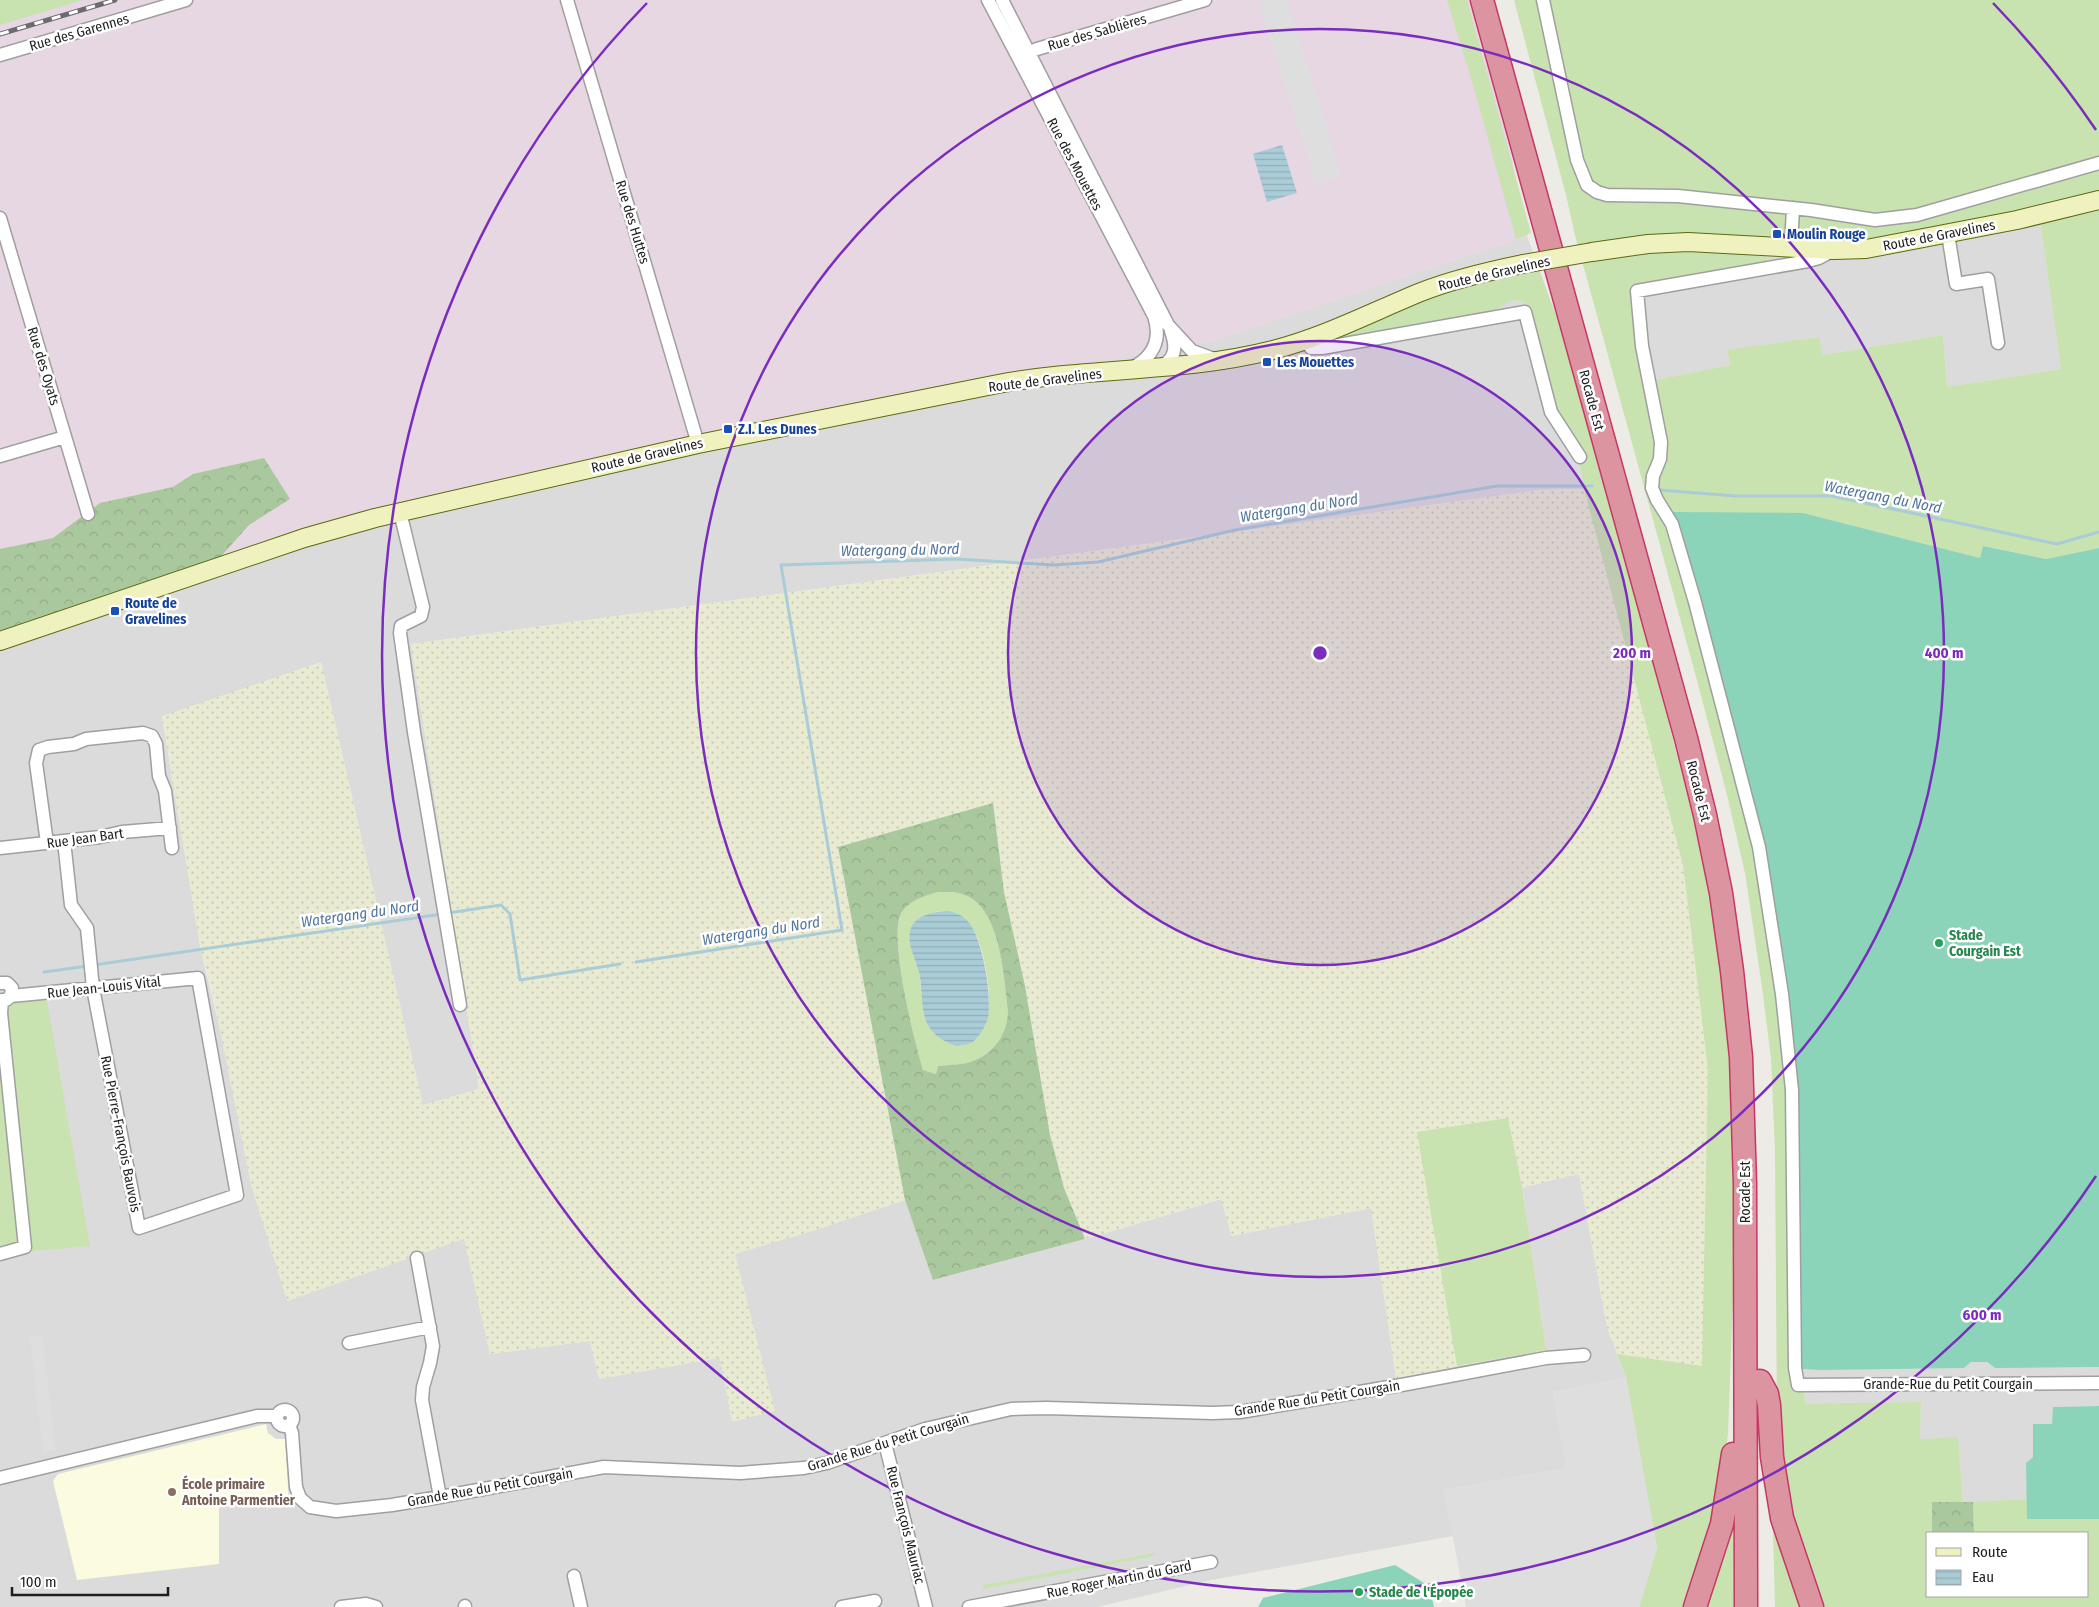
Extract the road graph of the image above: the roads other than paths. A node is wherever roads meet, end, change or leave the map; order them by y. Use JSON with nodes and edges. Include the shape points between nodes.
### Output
{"nodes":[{"id":1,"x":186,"y":0,"type":"edge"},
{"id":2,"x":567,"y":0,"type":"edge"},
{"id":3,"x":988,"y":0,"type":"edge"},
{"id":4,"x":1002,"y":0,"type":"edge"},
{"id":5,"x":1205,"y":0,"type":"edge"},
{"id":6,"x":1481,"y":0,"type":"edge"},
{"id":7,"x":1498,"y":0,"type":"edge"},
{"id":8,"x":1543,"y":0,"type":"edge"},
{"id":9,"x":0,"y":55,"type":"edge"},
{"id":10,"x":1024,"y":55,"type":"junction"},
{"id":11,"x":2099,"y":163,"type":"edge"},
{"id":12,"x":2099,"y":200,"type":"edge"},
{"id":13,"x":1793,"y":208,"type":"junction"},
{"id":14,"x":0,"y":218,"type":"edge"},
{"id":15,"x":2,"y":233,"type":"edge"},
{"id":16,"x":1948,"y":234,"type":"junction"},
{"id":17,"x":1791,"y":247,"type":"junction"},
{"id":18,"x":1834,"y":250,"type":"junction"},
{"id":19,"x":1163,"y":327,"type":"junction"},
{"id":20,"x":1304,"y":340,"type":"junction"},
{"id":21,"x":1998,"y":343,"type":"dead end"},
{"id":22,"x":1173,"y":357,"type":"junction"},
{"id":23,"x":1221,"y":361,"type":"junction"},
{"id":24,"x":1189,"y":365,"type":"junction"},
{"id":25,"x":1156,"y":368,"type":"junction"},
{"id":26,"x":1126,"y":371,"type":"junction"},
{"id":27,"x":65,"y":437,"type":"junction"},
{"id":28,"x":698,"y":444,"type":"junction"},
{"id":29,"x":0,"y":456,"type":"edge"},
{"id":30,"x":1580,"y":457,"type":"dead end"},
{"id":31,"x":400,"y":512,"type":"junction"},
{"id":32,"x":88,"y":514,"type":"dead end"},
{"id":33,"x":0,"y":640,"type":"edge"},
{"id":34,"x":170,"y":828,"type":"junction"},
{"id":35,"x":64,"y":841,"type":"junction"},
{"id":36,"x":47,"y":843,"type":"junction"},
{"id":37,"x":0,"y":848,"type":"edge"},
{"id":38,"x":172,"y":848,"type":"dead end"},
{"id":39,"x":198,"y":978,"type":"joint"},
{"id":40,"x":1,"y":979,"type":"edge"},
{"id":41,"x":93,"y":988,"type":"junction"},
{"id":42,"x":4,"y":999,"type":"edge"},
{"id":43,"x":460,"y":1005,"type":"dead end"},
{"id":44,"x":0,"y":1254,"type":"edge"},
{"id":45,"x":417,"y":1258,"type":"dead end"},
{"id":46,"x":1745,"y":1276,"type":"junction"},
{"id":47,"x":430,"y":1327,"type":"junction"},
{"id":48,"x":349,"y":1343,"type":"dead end"},
{"id":49,"x":1584,"y":1354,"type":"dead end"},
{"id":50,"x":1760,"y":1381,"type":"junction"},
{"id":51,"x":2099,"y":1383,"type":"edge"},
{"id":52,"x":885,"y":1442,"type":"junction"},
{"id":53,"x":0,"y":1478,"type":"edge"},
{"id":54,"x":440,"y":1497,"type":"junction"},
{"id":55,"x":1210,"y":1562,"type":"dead end"},
{"id":56,"x":574,"y":1576,"type":"dead end"},
{"id":57,"x":868,"y":1604,"type":"edge"},
{"id":58,"x":342,"y":1607,"type":"edge"},
{"id":59,"x":376,"y":1607,"type":"edge"},
{"id":60,"x":580,"y":1607,"type":"edge"},
{"id":61,"x":842,"y":1607,"type":"edge"},
{"id":62,"x":926,"y":1607,"type":"edge"},
{"id":63,"x":969,"y":1607,"type":"edge"},
{"id":64,"x":1695,"y":1607,"type":"edge"},
{"id":65,"x":1746,"y":1607,"type":"edge"},
{"id":66,"x":1761,"y":1607,"type":"edge"},
{"id":67,"x":1812,"y":1607,"type":"edge"}],
"edges":[{"from":1,"to":9,"type":"street","name":"Rue des Garennes"},
{"from":2,"to":28,"type":"street","name":"Rue des Huttes"},
{"from":3,"to":10,"type":"street","name":"Rue des Mouettes"},
{"from":4,"to":10,"type":"street","name":"Rue des Mouettes"},
{"from":5,"to":10,"type":"street","name":"Rue des Sablières"},
{"from":6,"to":46,"type":"highway","name":"Rocade Est","via":[[1679,715],[1713,854],[1729,944],[1739,1036]]},
{"from":7,"to":50,"type":"highway","name":"Rocade Est","via":[[1706,756],[1733,876],[1748,980],[1757,1077]]},
{"from":8,"to":13,"type":"street","via":[[1574,151],[1581,174],[1592,189],[1607,195],[1678,196]]},
{"from":10,"to":19,"type":"street","name":"Rue des Mouettes","via":[[1154,316]]},
{"from":11,"to":13,"type":"street","via":[[1902,218],[1875,220]]},
{"from":12,"to":16,"type":"main road","name":"Route de Gravelines"},
{"from":13,"to":17,"type":"street"},
{"from":14,"to":15,"type":"street","name":"Rue des Oyats"},
{"from":15,"to":27,"type":"street","name":"Rue des Oyats"},
{"from":16,"to":18,"type":"main road","name":"Route de Gravelines","via":[[1874,248]]},
{"from":16,"to":21,"type":"street","via":[[1956,284],[1988,279]]},
{"from":17,"to":18,"type":"main road","name":"Route de Gravelines"},
{"from":17,"to":20,"type":"main road","name":"Route de Gravelines","bridge":true,"via":[[1678,242],[1639,245],[1524,264],[1434,287]]},
{"from":18,"to":51,"type":"street","name":"Grande-Rue du Petit Courgain","via":[[1808,261],[1638,291],[1642,346],[1661,442],[1652,488],[1672,524],[1728,722],[1759,846],[1782,994],[1792,1090],[1795,1368],[1798,1385]]},
{"from":19,"to":22,"type":"street","name":"Rue des Mouettes","via":[[1167,350]]},
{"from":19,"to":23,"type":"street","name":"Rue des Mouettes","via":[[1192,351]]},
{"from":19,"to":26,"type":"street","via":[[1149,354]]},
{"from":20,"to":23,"type":"main road","name":"Route de Gravelines"},
{"from":20,"to":30,"type":"street","via":[[1309,347],[1322,348],[1525,312],[1551,412]]},
{"from":22,"to":24,"type":"street"},
{"from":22,"to":25,"type":"street"},
{"from":23,"to":24,"type":"main road","name":"Route de Gravelines"},
{"from":24,"to":25,"type":"main road","name":"Route de Gravelines"},
{"from":25,"to":26,"type":"main road","name":"Route de Gravelines"},
{"from":26,"to":28,"type":"main road","name":"Route de Gravelines","via":[[1006,382]]},
{"from":27,"to":29,"type":"street"},
{"from":27,"to":32,"type":"street","name":"Rue des Oyats"},
{"from":28,"to":31,"type":"main road","name":"Route de Gravelines"},
{"from":31,"to":33,"type":"main road","name":"Route de Gravelines","via":[[312,536]]},
{"from":31,"to":43,"type":"street","via":[[423,607],[421,616],[404,624],[400,633]]},
{"from":34,"to":35,"type":"street","name":"Rue Jean Bart"},
{"from":34,"to":36,"type":"street","via":[[152,736],[140,733],[86,739],[37,752],[39,795]]},
{"from":34,"to":38,"type":"street"},
{"from":35,"to":36,"type":"street","name":"Rue Jean Bart"},
{"from":35,"to":41,"type":"street","name":"Rue Pierre-François Bauvois","via":[[70,901],[72,909],[87,928]]},
{"from":36,"to":37,"type":"street","name":"Rue Jean Bart"},
{"from":39,"to":41,"type":"street","name":"Rue Jean-Louis Vital"},
{"from":39,"to":41,"type":"street","name":"Rue Pierre-François Bauvois","via":[[238,1195],[139,1228]]},
{"from":40,"to":42,"type":"street","via":[[11,986]]},
{"from":41,"to":42,"type":"street","name":"Rue Jean-Louis Vital"},
{"from":42,"to":44,"type":"street","via":[[1,1013],[25,1247]]},
{"from":45,"to":47,"type":"street"},
{"from":46,"to":64,"type":"highway","via":[[1732,1469],[1718,1538]]},
{"from":46,"to":65,"type":"highway","name":"Rocade Est"},
{"from":47,"to":48,"type":"street"},
{"from":47,"to":54,"type":"street","via":[[433,1352],[422,1400]]},
{"from":49,"to":52,"type":"street","name":"Grande Rue du Petit Courgain","via":[[1250,1411],[1003,1410],[934,1426]]},
{"from":50,"to":66,"type":"highway","name":"Rocade Est"},
{"from":50,"to":67,"type":"highway","via":[[1769,1405],[1772,1457],[1782,1518]]},
{"from":52,"to":54,"type":"street","name":"Grande Rue du Petit Courgain","via":[[804,1468],[740,1473],[604,1467]]},
{"from":52,"to":62,"type":"street","name":"Rue François Mauriac"},
{"from":53,"to":54,"type":"street","name":"Grande Rue du Petit Courgain","via":[[256,1416],[277,1416],[279,1424],[289,1425],[293,1438],[296,1491],[310,1507],[341,1510]]},
{"from":55,"to":63,"type":"street","name":"Rue Roger Martin du Gard"},
{"from":56,"to":60,"type":"street"},
{"from":57,"to":61,"type":"street"},
{"from":58,"to":59,"type":"street","via":[[366,1604]]}]}
